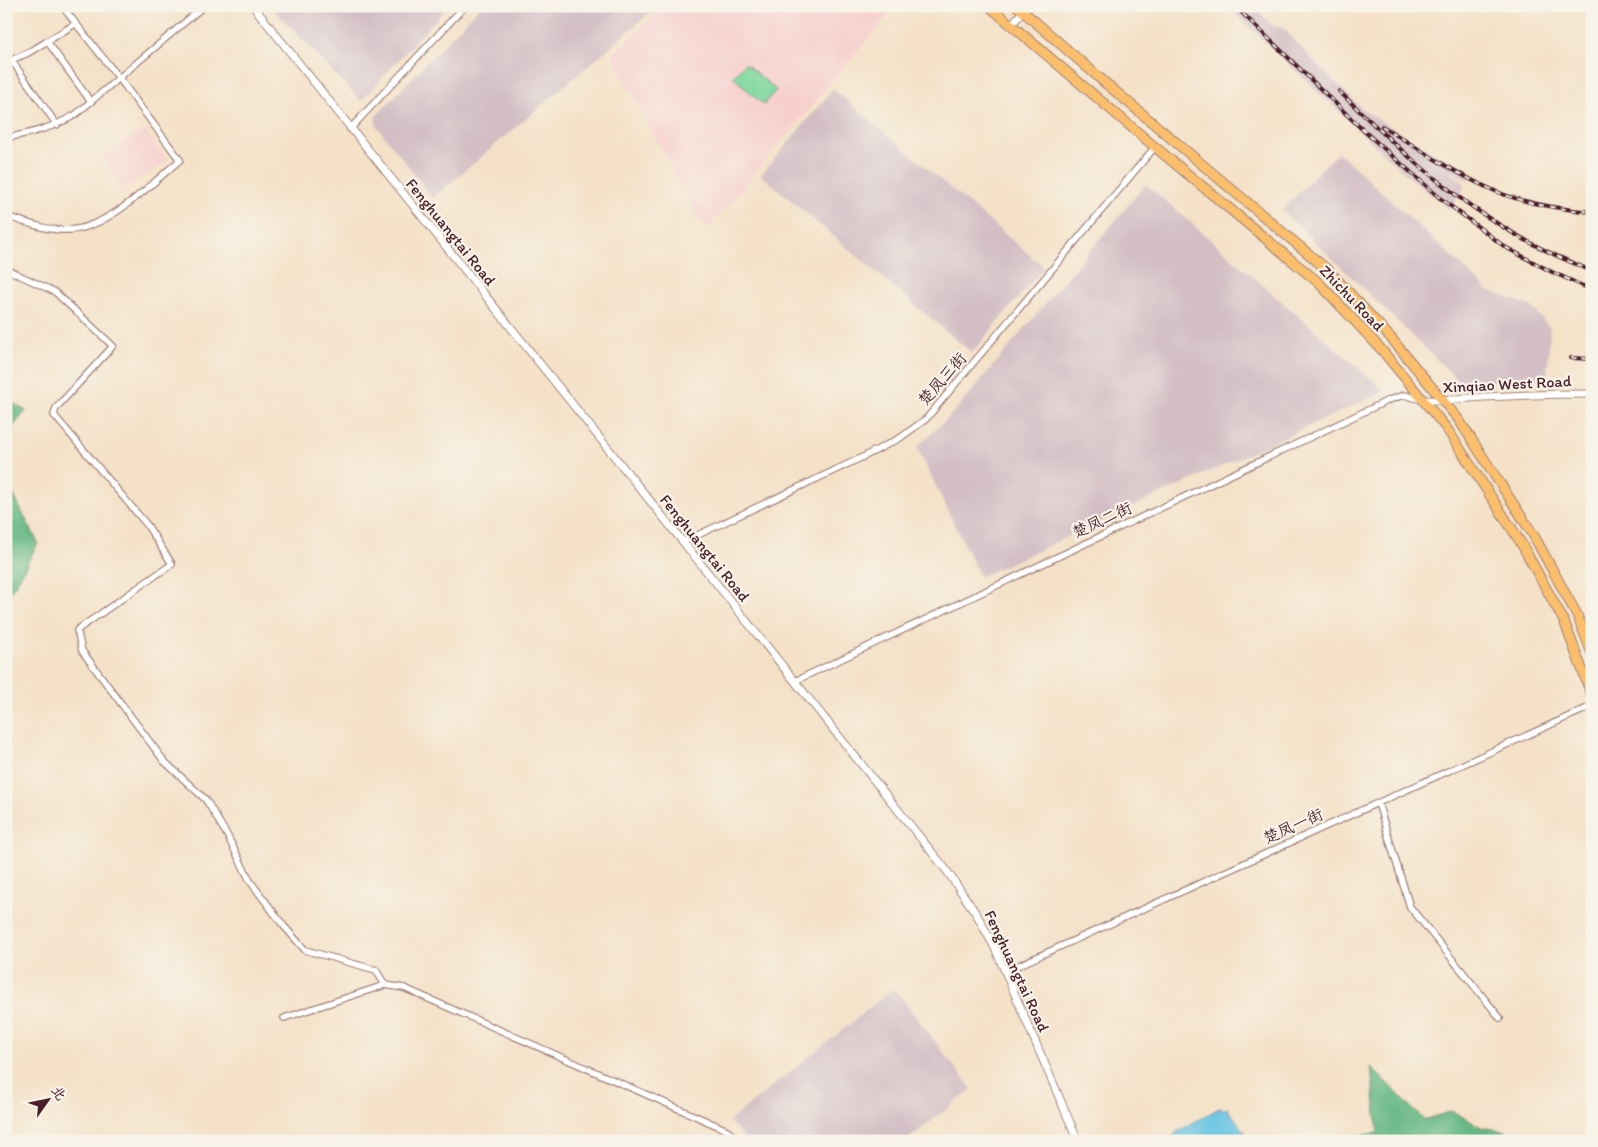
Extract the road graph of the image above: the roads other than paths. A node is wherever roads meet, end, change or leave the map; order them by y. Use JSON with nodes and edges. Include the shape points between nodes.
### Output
{"nodes":[{"id":1,"x":62,"y":6,"type":"edge"},
{"id":2,"x":204,"y":6,"type":"edge"},
{"id":3,"x":254,"y":6,"type":"edge"},
{"id":4,"x":465,"y":6,"type":"edge"},
{"id":5,"x":989,"y":6,"type":"edge"},
{"id":6,"x":1023,"y":8,"type":"edge"},
{"id":7,"x":75,"y":24,"type":"junction"},
{"id":8,"x":1011,"y":25,"type":"junction"},
{"id":9,"x":47,"y":41,"type":"junction"},
{"id":10,"x":9,"y":62,"type":"edge"},
{"id":11,"x":119,"y":78,"type":"junction"},
{"id":12,"x":91,"y":102,"type":"junction"},
{"id":13,"x":57,"y":124,"type":"junction"},
{"id":14,"x":350,"y":128,"type":"junction"},
{"id":15,"x":6,"y":138,"type":"edge"},
{"id":16,"x":1155,"y":147,"type":"junction"},
{"id":17,"x":6,"y":216,"type":"edge"},
{"id":18,"x":6,"y":269,"type":"edge"},
{"id":19,"x":1592,"y":394,"type":"edge"},
{"id":20,"x":1423,"y":400,"type":"junction"},
{"id":21,"x":1444,"y":401,"type":"junction"},
{"id":22,"x":683,"y":542,"type":"junction"},
{"id":23,"x":1592,"y":653,"type":"edge"},
{"id":24,"x":795,"y":681,"type":"junction"},
{"id":25,"x":1592,"y":696,"type":"edge"},
{"id":26,"x":1592,"y":706,"type":"edge"},
{"id":27,"x":1378,"y":803,"type":"junction"},
{"id":28,"x":1006,"y":971,"type":"junction"},
{"id":29,"x":385,"y":985,"type":"junction"},
{"id":30,"x":284,"y":1018,"type":"dead end"},
{"id":31,"x":1500,"y":1018,"type":"dead end"},
{"id":32,"x":738,"y":1141,"type":"edge"},
{"id":33,"x":1078,"y":1141,"type":"edge"}],
"edges":[{"from":1,"to":7,"type":"street"},
{"from":2,"to":11,"type":"street"},
{"from":3,"to":14,"type":"street","name":"Fenghuangtai Road"},
{"from":4,"to":14,"type":"street"},
{"from":5,"to":8,"type":"main road","name":"Zhichu Road"},
{"from":6,"to":8,"type":"street"},
{"from":6,"to":21,"type":"main road","name":"Zhichu Road","via":[[1103,81],[1330,272]]},
{"from":7,"to":9,"type":"street"},
{"from":7,"to":11,"type":"street"},
{"from":8,"to":16,"type":"main road","name":"Zhichu Road"},
{"from":9,"to":10,"type":"street"},
{"from":9,"to":12,"type":"street"},
{"from":10,"to":13,"type":"street"},
{"from":11,"to":12,"type":"street"},
{"from":11,"to":17,"type":"street","via":[[180,160],[119,210],[93,224],[70,230],[50,229]]},
{"from":12,"to":13,"type":"street"},
{"from":13,"to":15,"type":"street"},
{"from":14,"to":22,"type":"street","name":"Fenghuangtai Road"},
{"from":16,"to":20,"type":"main road","name":"Zhichu Road","via":[[1319,283]]},
{"from":16,"to":22,"type":"street","name":"楚凤三街","via":[[926,419],[900,438],[865,456]]},
{"from":18,"to":29,"type":"street","via":[[55,292],[113,346],[56,408],[54,415],[147,525],[172,564],[78,630],[82,651],[164,760],[206,800],[250,882],[305,950],[376,970]]},
{"from":19,"to":21,"type":"street","name":"Xinqiao West Road"},
{"from":20,"to":21,"type":"street","name":"Xinqiao West Road"},
{"from":20,"to":24,"type":"street","name":"楚凤二街","via":[[1404,395],[1389,400]]},
{"from":20,"to":25,"type":"main road","name":"Zhichu Road","via":[[1447,429],[1521,543],[1564,621]]},
{"from":21,"to":23,"type":"main road","name":"Zhichu Road","via":[[1534,536],[1578,615]]},
{"from":22,"to":24,"type":"street","name":"Fenghuangtai Road"},
{"from":24,"to":28,"type":"street","name":"Fenghuangtai Road","via":[[947,871],[977,915]]},
{"from":26,"to":27,"type":"street","name":"楚凤一街"},
{"from":27,"to":28,"type":"street","name":"楚凤一街"},
{"from":27,"to":31,"type":"street","via":[[1410,907]]},
{"from":28,"to":33,"type":"street","name":"Fenghuangtai Road"},
{"from":29,"to":30,"type":"street"},
{"from":29,"to":32,"type":"street","via":[[417,993],[727,1130]]}]}
